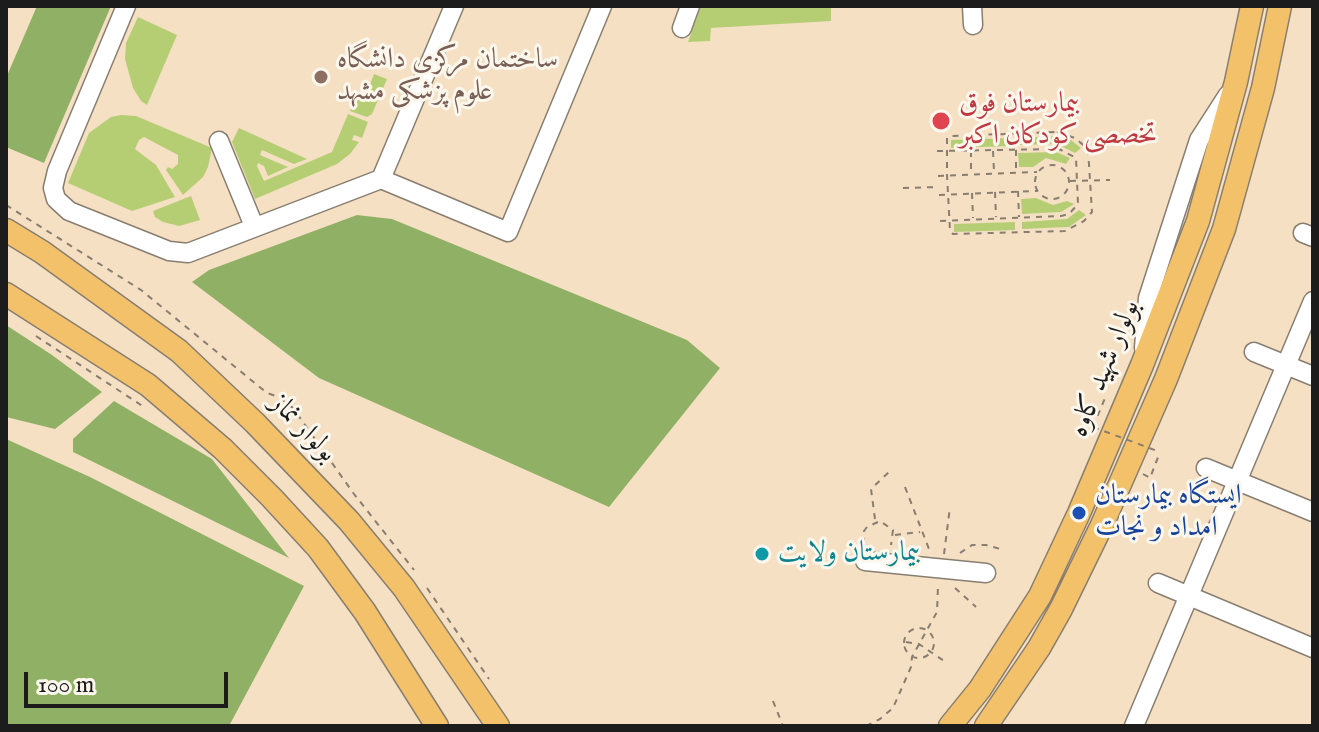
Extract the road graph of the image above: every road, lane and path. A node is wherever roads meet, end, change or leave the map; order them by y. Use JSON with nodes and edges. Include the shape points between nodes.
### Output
{"nodes":[{"id":1,"x":126,"y":6,"type":"edge"},
{"id":2,"x":454,"y":6,"type":"edge"},
{"id":3,"x":602,"y":6,"type":"edge"},
{"id":4,"x":690,"y":6,"type":"edge"},
{"id":5,"x":972,"y":6,"type":"edge"},
{"id":6,"x":1252,"y":6,"type":"edge"},
{"id":7,"x":1280,"y":6,"type":"edge"},
{"id":8,"x":973,"y":25,"type":"dead end"},
{"id":9,"x":682,"y":28,"type":"dead end"},
{"id":10,"x":219,"y":141,"type":"dead end"},
{"id":11,"x":1016,"y":149,"type":"junction"},
{"id":12,"x":971,"y":150,"type":"junction"},
{"id":13,"x":993,"y":150,"type":"junction"},
{"id":14,"x":937,"y":151,"type":"dead end"},
{"id":15,"x":946,"y":151,"type":"junction"},
{"id":16,"x":1038,"y":172,"type":"junction"},
{"id":17,"x":1016,"y":173,"type":"junction"},
{"id":18,"x":971,"y":174,"type":"junction"},
{"id":19,"x":994,"y":174,"type":"junction"},
{"id":20,"x":947,"y":175,"type":"junction"},
{"id":21,"x":938,"y":176,"type":"dead end"},
{"id":22,"x":381,"y":179,"type":"junction"},
{"id":23,"x":1091,"y":180,"type":"junction"},
{"id":24,"x":1110,"y":180,"type":"dead end"},
{"id":25,"x":1068,"y":181,"type":"junction"},
{"id":26,"x":1077,"y":181,"type":"junction"},
{"id":27,"x":938,"y":187,"type":"dead end"},
{"id":28,"x":903,"y":188,"type":"dead end"},
{"id":29,"x":1018,"y":191,"type":"junction"},
{"id":30,"x":1038,"y":191,"type":"junction"},
{"id":31,"x":995,"y":192,"type":"junction"},
{"id":32,"x":972,"y":193,"type":"junction"},
{"id":33,"x":948,"y":194,"type":"junction"},
{"id":34,"x":939,"y":195,"type":"dead end"},
{"id":35,"x":1019,"y":218,"type":"junction"},
{"id":36,"x":996,"y":219,"type":"junction"},
{"id":37,"x":950,"y":220,"type":"junction"},
{"id":38,"x":973,"y":220,"type":"junction"},
{"id":39,"x":940,"y":221,"type":"dead end"},
{"id":40,"x":254,"y":226,"type":"junction"},
{"id":41,"x":6,"y":230,"type":"edge"},
{"id":42,"x":6,"y":294,"type":"edge"},
{"id":43,"x":1313,"y":301,"type":"edge"},
{"id":44,"x":36,"y":336,"type":"dead end"},
{"id":45,"x":1254,"y":352,"type":"dead end"},
{"id":46,"x":1286,"y":365,"type":"junction"},
{"id":47,"x":1313,"y":376,"type":"edge"},
{"id":48,"x":1105,"y":398,"type":"dead end"},
{"id":49,"x":151,"y":412,"type":"dead end"},
{"id":50,"x":1105,"y":425,"type":"dead end"},
{"id":51,"x":1099,"y":440,"type":"dead end"},
{"id":52,"x":1206,"y":468,"type":"dead end"},
{"id":53,"x":889,"y":472,"type":"dead end"},
{"id":54,"x":1150,"y":478,"type":"dead end"},
{"id":55,"x":1237,"y":481,"type":"junction"},
{"id":56,"x":905,"y":487,"type":"dead end"},
{"id":57,"x":950,"y":507,"type":"dead end"},
{"id":58,"x":1313,"y":512,"type":"edge"},
{"id":59,"x":875,"y":521,"type":"junction"},
{"id":60,"x":922,"y":532,"type":"junction"},
{"id":61,"x":894,"y":535,"type":"junction"},
{"id":62,"x":872,"y":562,"type":"junction"},
{"id":63,"x":938,"y":568,"type":"junction"},
{"id":64,"x":986,"y":573,"type":"dead end"},
{"id":65,"x":1158,"y":583,"type":"dead end"},
{"id":66,"x":1189,"y":595,"type":"junction"},
{"id":67,"x":926,"y":630,"type":"junction"},
{"id":68,"x":904,"y":642,"type":"junction"},
{"id":69,"x":919,"y":644,"type":"junction"},
{"id":70,"x":1313,"y":648,"type":"edge"},
{"id":71,"x":931,"y":653,"type":"junction"},
{"id":72,"x":912,"y":657,"type":"junction"},
{"id":73,"x":947,"y":663,"type":"dead end"},
{"id":74,"x":773,"y":701,"type":"dead end"},
{"id":75,"x":437,"y":726,"type":"edge"},
{"id":76,"x":498,"y":726,"type":"edge"},
{"id":77,"x":783,"y":726,"type":"edge"},
{"id":78,"x":866,"y":726,"type":"edge"},
{"id":79,"x":950,"y":726,"type":"edge"},
{"id":80,"x":986,"y":726,"type":"edge"},
{"id":81,"x":1134,"y":726,"type":"edge"}],
"edges":[{"from":1,"to":40,"type":"street","via":[[55,179],[56,199],[69,211],[169,251],[188,253]]},
{"from":2,"to":22,"type":"street"},
{"from":3,"to":22,"type":"street","via":[[508,232]]},
{"from":4,"to":9,"type":"street"},
{"from":5,"to":8,"type":"street"},
{"from":6,"to":79,"type":"main road","name":"بولوار شهید کاوه","via":[[1198,221],[1142,365],[1040,596]]},
{"from":7,"to":80,"type":"main road","name":"بولوار شهید کاوه","via":[[1224,229],[1166,379],[1061,609]]},
{"from":10,"to":40,"type":"street"},
{"from":11,"to":13,"type":"path"},
{"from":11,"to":17,"type":"path"},
{"from":11,"to":26,"type":"path","via":[[1068,152],[1076,158]]},
{"from":12,"to":13,"type":"path"},
{"from":12,"to":15,"type":"path"},
{"from":12,"to":18,"type":"path"},
{"from":13,"to":19,"type":"path"},
{"from":14,"to":15,"type":"path"},
{"from":15,"to":20,"type":"path"},
{"from":15,"to":23,"type":"path","via":[[951,136],[1057,132],[1088,149]]},
{"from":16,"to":17,"type":"path"},
{"from":16,"to":25,"type":"path","via":[[1058,166]]},
{"from":16,"to":30,"type":"path"},
{"from":17,"to":19,"type":"path"},
{"from":18,"to":19,"type":"path"},
{"from":18,"to":20,"type":"path"},
{"from":20,"to":21,"type":"path"},
{"from":20,"to":33,"type":"path"},
{"from":22,"to":40,"type":"street"},
{"from":23,"to":24,"type":"path"},
{"from":23,"to":26,"type":"path"},
{"from":23,"to":37,"type":"path","via":[[1092,212],[1065,231],[958,235],[950,231]]},
{"from":25,"to":26,"type":"path"},
{"from":25,"to":30,"type":"path","via":[[1059,197]]},
{"from":26,"to":35,"type":"path","via":[[1078,204],[1069,214]]},
{"from":27,"to":28,"type":"path"},
{"from":29,"to":30,"type":"path"},
{"from":29,"to":31,"type":"path"},
{"from":29,"to":35,"type":"path"},
{"from":31,"to":32,"type":"path"},
{"from":31,"to":36,"type":"path"},
{"from":32,"to":33,"type":"path"},
{"from":32,"to":38,"type":"path"},
{"from":33,"to":34,"type":"path"},
{"from":33,"to":37,"type":"path"},
{"from":35,"to":36,"type":"path"},
{"from":36,"to":38,"type":"path"},
{"from":37,"to":38,"type":"path"},
{"from":37,"to":39,"type":"path"},
{"from":41,"to":76,"type":"main road","name":"بولوار نماز","via":[[179,351],[255,423],[349,521],[404,588]]},
{"from":42,"to":75,"type":"main road","via":[[148,385],[272,498],[318,548],[365,612]]},
{"from":43,"to":46,"type":"street"},
{"from":44,"to":49,"type":"path"},
{"from":45,"to":46,"type":"street"},
{"from":46,"to":47,"type":"street"},
{"from":46,"to":55,"type":"street"},
{"from":48,"to":54,"type":"path","bridge":true,"via":[[1093,427],[1160,452]]},
{"from":50,"to":51,"type":"path"},
{"from":52,"to":55,"type":"street"},
{"from":53,"to":59,"type":"path","via":[[871,489]]},
{"from":55,"to":58,"type":"street"},
{"from":55,"to":66,"type":"street"},
{"from":56,"to":60,"type":"path"},
{"from":57,"to":63,"type":"path"},
{"from":59,"to":61,"type":"path","via":[[886,523]]},
{"from":59,"to":62,"type":"path","via":[[864,531]]},
{"from":60,"to":61,"type":"path"},
{"from":60,"to":63,"type":"path"},
{"from":61,"to":62,"type":"path"},
{"from":62,"to":63,"type":"street"},
{"from":63,"to":64,"type":"street"},
{"from":63,"to":67,"type":"path","via":[[937,612]]},
{"from":65,"to":66,"type":"street"},
{"from":66,"to":70,"type":"street"},
{"from":66,"to":81,"type":"street"},
{"from":67,"to":68,"type":"path","via":[[911,631]]},
{"from":67,"to":69,"type":"path"},
{"from":67,"to":71,"type":"path","via":[[935,643]]},
{"from":68,"to":69,"type":"path"},
{"from":68,"to":72,"type":"path"},
{"from":69,"to":71,"type":"path"},
{"from":69,"to":72,"type":"path"},
{"from":71,"to":72,"type":"path"},
{"from":71,"to":73,"type":"path"},
{"from":72,"to":78,"type":"path","via":[[893,708]]},
{"from":74,"to":77,"type":"path"}]}
